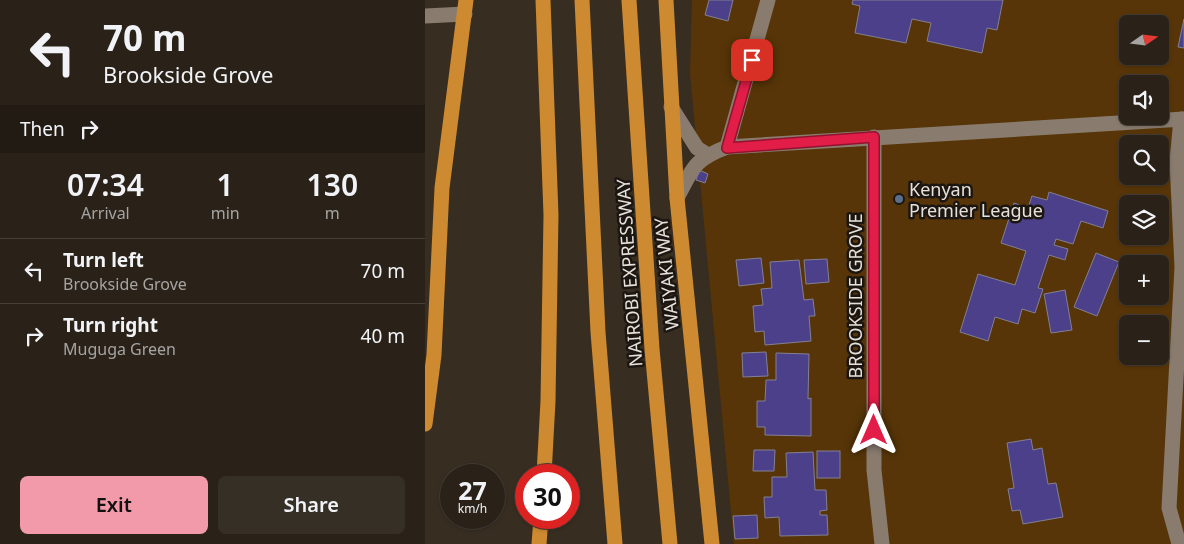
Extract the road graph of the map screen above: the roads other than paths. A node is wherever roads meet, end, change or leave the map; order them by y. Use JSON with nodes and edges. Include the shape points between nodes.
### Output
{"nodes":[{"id":1,"x":543,"y":0,"type":"edge"},
{"id":2,"x":582,"y":0,"type":"edge"},
{"id":3,"x":629,"y":0,"type":"edge"},
{"id":4,"x":666,"y":0,"type":"edge"},
{"id":5,"x":768,"y":0,"type":"edge"},
{"id":6,"x":465,"y":7,"type":"edge"},
{"id":7,"x":425,"y":16,"type":"edge"},
{"id":8,"x":671,"y":107,"type":"junction"},
{"id":9,"x":1183,"y":119,"type":"edge"},
{"id":10,"x":874,"y":137,"type":"junction"},
{"id":11,"x":727,"y":148,"type":"junction"},
{"id":12,"x":708,"y":154,"type":"junction"},
{"id":13,"x":677,"y":198,"type":"junction"},
{"id":14,"x":1183,"y":267,"type":"edge"},
{"id":15,"x":430,"y":355,"type":"edge"},
{"id":16,"x":425,"y":424,"type":"edge"},
{"id":17,"x":544,"y":464,"type":"edge"},
{"id":18,"x":540,"y":529,"type":"edge"},
{"id":19,"x":539,"y":544,"type":"edge"},
{"id":20,"x":615,"y":544,"type":"edge"},
{"id":21,"x":670,"y":544,"type":"edge"},
{"id":22,"x":712,"y":544,"type":"edge"},
{"id":23,"x":882,"y":544,"type":"edge"},
{"id":24,"x":1179,"y":544,"type":"edge"}],
"edges":[{"from":1,"to":17,"type":"highway","via":[[551,215]]},
{"from":2,"to":20,"type":"highway","name":"NAIROBI EXPRESSWAY","via":[[598,332]]},
{"from":3,"to":21,"type":"highway","name":"NAIROBI EXPRESSWAY","via":[[652,349]]},
{"from":4,"to":8,"type":"highway","name":"WAIYAKI WAY"},
{"from":5,"to":11,"type":"street"},
{"from":6,"to":7,"type":"street"},
{"from":6,"to":15,"type":"highway","via":[[442,188]]},
{"from":8,"to":12,"type":"street","via":[[697,148]]},
{"from":8,"to":13,"type":"highway","name":"WAIYAKI WAY"},
{"from":9,"to":10,"type":"street"},
{"from":9,"to":14,"type":"street","via":[[1177,161]]},
{"from":10,"to":11,"type":"street"},
{"from":10,"to":23,"type":"street","name":"BROOKSIDE GROVE","via":[[874,470]]},
{"from":11,"to":12,"type":"street"},
{"from":12,"to":13,"type":"street","via":[[694,166]]},
{"from":13,"to":22,"type":"highway","name":"WAIYAKI WAY"},
{"from":14,"to":24,"type":"street","via":[[1169,508]]},
{"from":15,"to":16,"type":"highway"},
{"from":18,"to":19,"type":"highway"}]}
